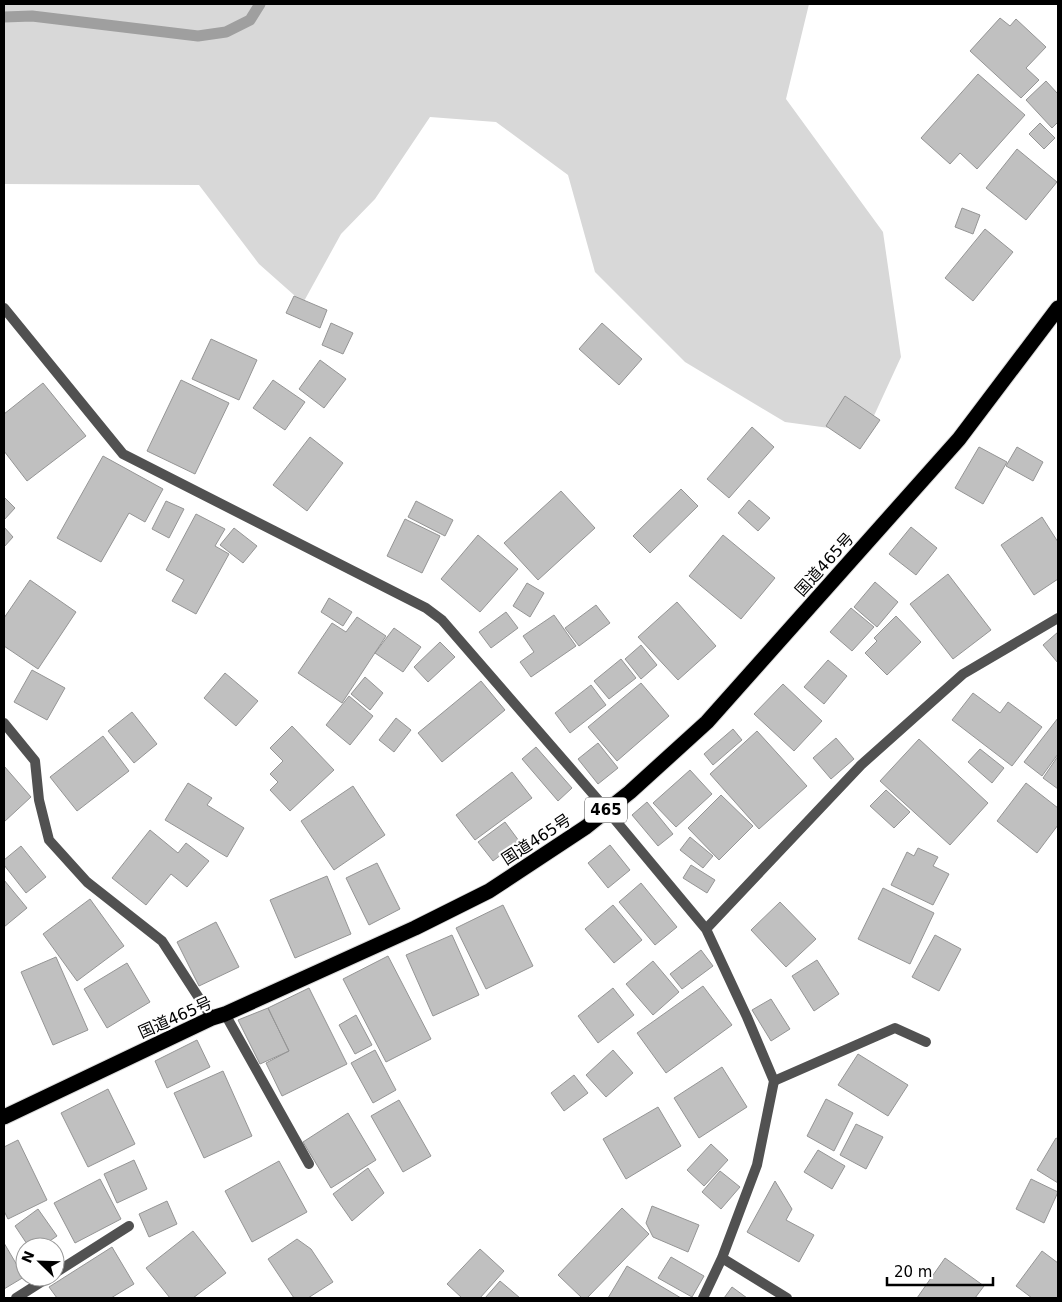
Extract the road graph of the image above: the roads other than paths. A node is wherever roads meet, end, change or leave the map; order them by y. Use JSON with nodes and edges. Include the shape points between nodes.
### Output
{"nodes":[{"id":1,"x":4,"y":308,"type":"edge"},
{"id":2,"x":1058,"y":308,"type":"edge"},
{"id":3,"x":1058,"y":618,"type":"edge"},
{"id":4,"x":4,"y":723,"type":"edge"},
{"id":5,"x":606,"y":810,"type":"junction"},
{"id":6,"x":706,"y":930,"type":"junction"},
{"id":7,"x":218,"y":1016,"type":"junction"},
{"id":8,"x":926,"y":1042,"type":"dead end"},
{"id":9,"x":774,"y":1080,"type":"junction"},
{"id":10,"x":4,"y":1117,"type":"edge"},
{"id":11,"x":309,"y":1164,"type":"dead end"},
{"id":12,"x":129,"y":1226,"type":"dead end"},
{"id":13,"x":722,"y":1258,"type":"junction"},
{"id":14,"x":65,"y":1267,"type":"edge"},
{"id":15,"x":33,"y":1287,"type":"edge"},
{"id":16,"x":16,"y":1298,"type":"edge"},
{"id":17,"x":703,"y":1298,"type":"edge"},
{"id":18,"x":787,"y":1298,"type":"edge"}],
"edges":[{"from":1,"to":5,"type":"street","via":[[123,454],[426,608],[442,620]]},
{"from":2,"to":5,"type":"highway","name":"国道465号","number":"465","via":[[959,439],[707,722]]},
{"from":3,"to":6,"type":"street","via":[[963,674],[861,765]]},
{"from":4,"to":7,"type":"street","via":[[35,761],[39,800],[49,840],[87,882],[162,940]]},
{"from":5,"to":6,"type":"street"},
{"from":5,"to":7,"type":"highway","name":"国道465号","number":"465","via":[[586,827],[489,891],[415,928]]},
{"from":6,"to":9,"type":"street"},
{"from":7,"to":10,"type":"highway","name":"国道465号","number":"465"},
{"from":7,"to":11,"type":"street"},
{"from":8,"to":9,"type":"street","via":[[895,1028]]},
{"from":9,"to":13,"type":"street","via":[[756,1165]]},
{"from":12,"to":14,"type":"street"},
{"from":13,"to":17,"type":"street"},
{"from":13,"to":18,"type":"street"},
{"from":15,"to":16,"type":"street"}]}
